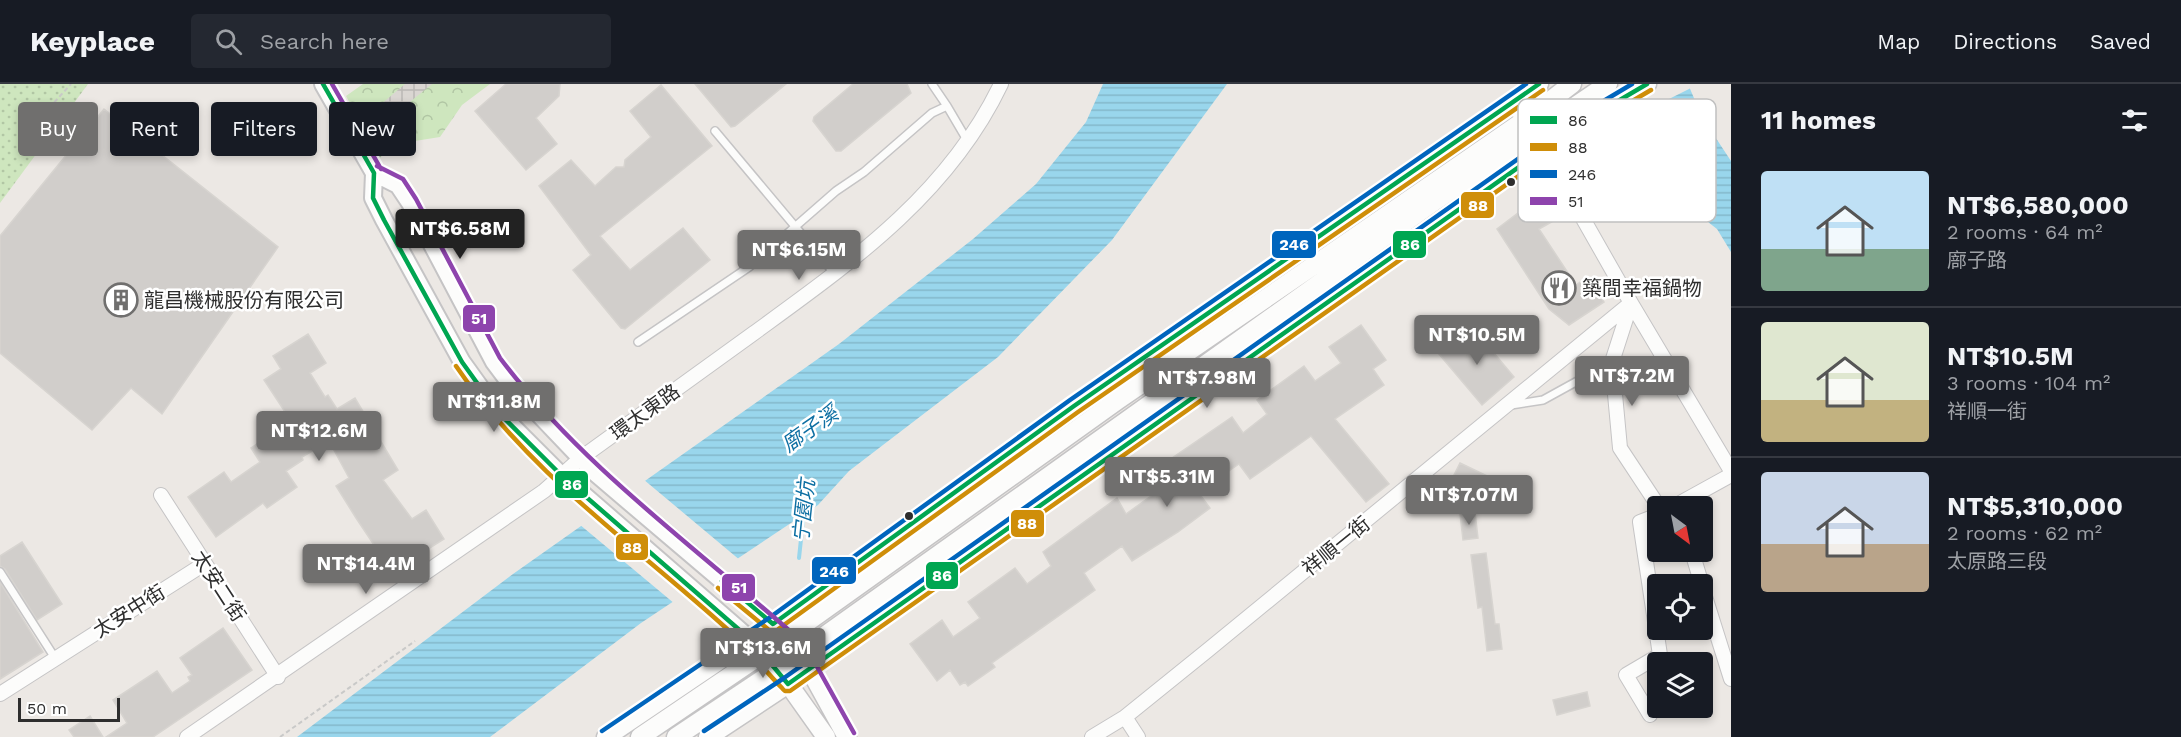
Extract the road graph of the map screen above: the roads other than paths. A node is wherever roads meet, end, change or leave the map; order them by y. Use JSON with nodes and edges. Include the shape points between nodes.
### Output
{"nodes":[{"id":1,"x":323,"y":84,"type":"edge"},
{"id":2,"x":932,"y":84,"type":"edge"},
{"id":3,"x":1001,"y":84,"type":"edge"},
{"id":4,"x":1539,"y":84,"type":"edge"},
{"id":5,"x":1608,"y":84,"type":"edge"},
{"id":6,"x":1647,"y":84,"type":"edge"},
{"id":7,"x":1571,"y":85,"type":"edge"},
{"id":8,"x":1557,"y":99,"type":"edge"},
{"id":9,"x":1583,"y":99,"type":"edge"},
{"id":10,"x":1621,"y":99,"type":"edge"},
{"id":11,"x":1512,"y":102,"type":"junction"},
{"id":12,"x":947,"y":106,"type":"junction"},
{"id":13,"x":1518,"y":110,"type":"edge"},
{"id":14,"x":715,"y":131,"type":"dead end"},
{"id":15,"x":1518,"y":133,"type":"edge"},
{"id":16,"x":1518,"y":134,"type":"edge"},
{"id":17,"x":967,"y":141,"type":"junction"},
{"id":18,"x":1518,"y":168,"type":"edge"},
{"id":19,"x":374,"y":173,"type":"junction"},
{"id":20,"x":1585,"y":222,"type":"edge"},
{"id":21,"x":796,"y":227,"type":"junction"},
{"id":22,"x":836,"y":274,"type":"junction"},
{"id":23,"x":1631,"y":303,"type":"junction"},
{"id":24,"x":638,"y":342,"type":"dead end"},
{"id":25,"x":1612,"y":362,"type":"junction"},
{"id":26,"x":1502,"y":406,"type":"junction"},
{"id":27,"x":581,"y":458,"type":"junction"},
{"id":28,"x":1731,"y":473,"type":"edge"},
{"id":29,"x":568,"y":481,"type":"junction"},
{"id":30,"x":161,"y":495,"type":"dead end"},
{"id":31,"x":1652,"y":496,"type":"edge"},
{"id":32,"x":1692,"y":496,"type":"edge"},
{"id":33,"x":1647,"y":519,"type":"edge"},
{"id":34,"x":204,"y":564,"type":"junction"},
{"id":35,"x":0,"y":572,"type":"edge"},
{"id":36,"x":1713,"y":621,"type":"edge"},
{"id":37,"x":779,"y":631,"type":"junction"},
{"id":38,"x":751,"y":640,"type":"junction"},
{"id":39,"x":1660,"y":652,"type":"edge"},
{"id":40,"x":765,"y":653,"type":"junction"},
{"id":41,"x":55,"y":658,"type":"junction"},
{"id":42,"x":805,"y":660,"type":"junction"},
{"id":43,"x":1647,"y":663,"type":"edge"},
{"id":44,"x":783,"y":676,"type":"junction"},
{"id":45,"x":278,"y":677,"type":"junction"},
{"id":46,"x":1731,"y":679,"type":"edge"},
{"id":47,"x":0,"y":694,"type":"edge"},
{"id":48,"x":1647,"y":710,"type":"edge"},
{"id":49,"x":1125,"y":717,"type":"junction"},
{"id":50,"x":187,"y":737,"type":"edge"},
{"id":51,"x":606,"y":737,"type":"edge"},
{"id":52,"x":640,"y":737,"type":"edge"},
{"id":53,"x":676,"y":737,"type":"edge"},
{"id":54,"x":708,"y":737,"type":"edge"},
{"id":55,"x":826,"y":737,"type":"edge"},
{"id":56,"x":847,"y":737,"type":"edge"},
{"id":57,"x":1092,"y":737,"type":"edge"},
{"id":58,"x":1138,"y":737,"type":"edge"}],
"edges":[{"from":1,"to":19,"type":"street"},
{"from":2,"to":12,"type":"lane"},
{"from":3,"to":17,"type":"street","name":"環太東路"},
{"from":4,"to":11,"type":"main road"},
{"from":5,"to":9,"type":"main road"},
{"from":6,"to":10,"type":"main road"},
{"from":7,"to":8,"type":"main road"},
{"from":11,"to":13,"type":"street"},
{"from":11,"to":37,"type":"main road","via":[[1074,406]]},
{"from":12,"to":17,"type":"lane"},
{"from":12,"to":21,"type":"lane","via":[[932,113]]},
{"from":14,"to":21,"type":"lane"},
{"from":15,"to":37,"type":"main road"},
{"from":16,"to":42,"type":"main road"},
{"from":17,"to":22,"type":"street","name":"環太東路","via":[[884,235]]},
{"from":18,"to":42,"type":"main road"},
{"from":19,"to":27,"type":"street","via":[[398,185],[410,203],[494,362]]},
{"from":19,"to":29,"type":"street","via":[[373,198],[473,381],[512,427]]},
{"from":20,"to":23,"type":"street"},
{"from":21,"to":22,"type":"lane"},
{"from":21,"to":24,"type":"lane","via":[[733,278]]},
{"from":22,"to":27,"type":"street","name":"環太東路"},
{"from":23,"to":25,"type":"street"},
{"from":23,"to":26,"type":"street","name":"祥順一街"},
{"from":23,"to":28,"type":"street"},
{"from":25,"to":26,"type":"lane","via":[[1543,400]]},
{"from":25,"to":31,"type":"street","via":[[1620,448]]},
{"from":26,"to":49,"type":"street","name":"祥順一街","via":[[1450,454]]},
{"from":27,"to":29,"type":"street","name":"環太東路"},
{"from":27,"to":37,"type":"street"},
{"from":28,"to":32,"type":"street"},
{"from":29,"to":38,"type":"street"},
{"from":29,"to":45,"type":"street","name":"環太東路"},
{"from":30,"to":34,"type":"street","name":"太安二街"},
{"from":33,"to":39,"type":"street","via":[[1640,522]]},
{"from":34,"to":41,"type":"street","name":"太安中街"},
{"from":34,"to":45,"type":"street","name":"太安二街"},
{"from":35,"to":41,"type":"lane"},
{"from":36,"to":46,"type":"street"},
{"from":37,"to":38,"type":"main road"},
{"from":37,"to":40,"type":"main road"},
{"from":37,"to":42,"type":"main road"},
{"from":38,"to":40,"type":"main road"},
{"from":38,"to":51,"type":"main road"},
{"from":40,"to":44,"type":"main road"},
{"from":40,"to":52,"type":"main road"},
{"from":41,"to":47,"type":"street","name":"太安中街"},
{"from":42,"to":44,"type":"main road"},
{"from":42,"to":56,"type":"main road"},
{"from":43,"to":48,"type":"street","via":[[1626,675]]},
{"from":44,"to":53,"type":"main road"},
{"from":44,"to":54,"type":"main road"},
{"from":44,"to":55,"type":"main road"},
{"from":45,"to":50,"type":"street","name":"環太東路"},
{"from":49,"to":57,"type":"street","name":"祥順一街"},
{"from":49,"to":58,"type":"street"}]}
